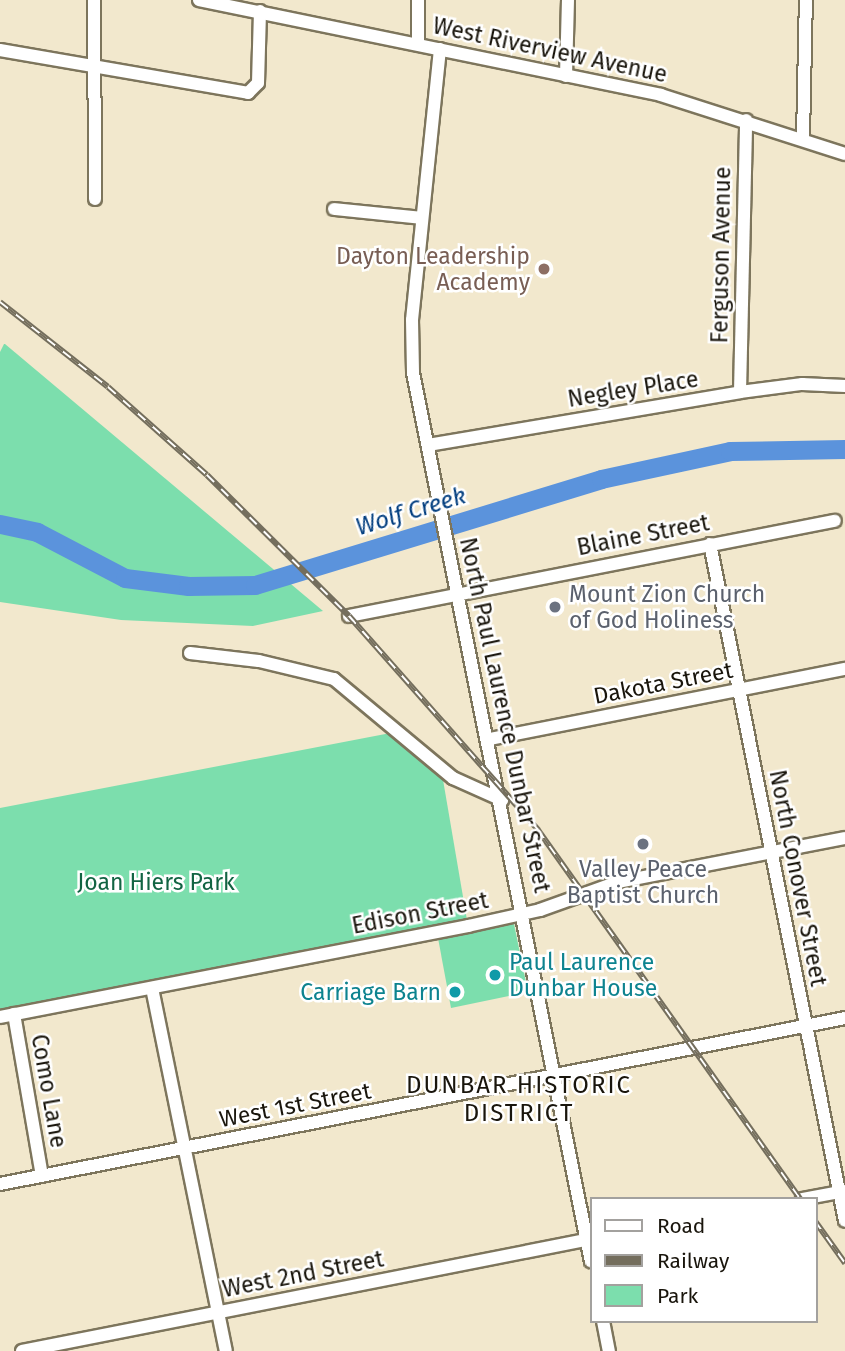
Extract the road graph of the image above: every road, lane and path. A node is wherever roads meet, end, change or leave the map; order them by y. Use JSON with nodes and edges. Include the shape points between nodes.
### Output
{"nodes":[{"id":1,"x":94,"y":0,"type":"edge"},
{"id":2,"x":199,"y":0,"type":"edge"},
{"id":3,"x":418,"y":0,"type":"edge"},
{"id":4,"x":568,"y":0,"type":"edge"},
{"id":5,"x":806,"y":0,"type":"edge"},
{"id":6,"x":263,"y":8,"type":"edge"},
{"id":7,"x":418,"y":44,"type":"junction"},
{"id":8,"x":440,"y":49,"type":"junction"},
{"id":9,"x":0,"y":50,"type":"edge"},
{"id":10,"x":94,"y":66,"type":"junction"},
{"id":11,"x":566,"y":76,"type":"junction"},
{"id":12,"x":746,"y":120,"type":"junction"},
{"id":13,"x":803,"y":138,"type":"junction"},
{"id":14,"x":845,"y":154,"type":"edge"},
{"id":15,"x":95,"y":199,"type":"dead end"},
{"id":16,"x":334,"y":209,"type":"dead end"},
{"id":17,"x":422,"y":218,"type":"junction"},
{"id":18,"x":845,"y":386,"type":"edge"},
{"id":19,"x":740,"y":392,"type":"junction"},
{"id":20,"x":428,"y":445,"type":"junction"},
{"id":21,"x":835,"y":521,"type":"dead end"},
{"id":22,"x":710,"y":544,"type":"junction"},
{"id":23,"x":459,"y":594,"type":"junction"},
{"id":24,"x":349,"y":616,"type":"dead end"},
{"id":25,"x":190,"y":653,"type":"dead end"},
{"id":26,"x":845,"y":669,"type":"edge"},
{"id":27,"x":738,"y":689,"type":"junction"},
{"id":28,"x":490,"y":739,"type":"junction"},
{"id":29,"x":502,"y":800,"type":"junction"},
{"id":30,"x":845,"y":838,"type":"edge"},
{"id":31,"x":772,"y":853,"type":"junction"},
{"id":32,"x":524,"y":914,"type":"junction"},
{"id":33,"x":152,"y":988,"type":"junction"},
{"id":34,"x":14,"y":1014,"type":"junction"},
{"id":35,"x":0,"y":1017,"type":"edge"},
{"id":36,"x":845,"y":1018,"type":"edge"},
{"id":37,"x":806,"y":1026,"type":"junction"},
{"id":38,"x":556,"y":1075,"type":"junction"},
{"id":39,"x":185,"y":1147,"type":"junction"},
{"id":40,"x":42,"y":1176,"type":"junction"},
{"id":41,"x":0,"y":1184,"type":"edge"},
{"id":42,"x":842,"y":1191,"type":"edge"},
{"id":43,"x":812,"y":1197,"type":"edge"},
{"id":44,"x":845,"y":1220,"type":"edge"},
{"id":45,"x":589,"y":1239,"type":"edge"},
{"id":46,"x":218,"y":1313,"type":"junction"},
{"id":47,"x":603,"y":1323,"type":"edge"},
{"id":48,"x":22,"y":1351,"type":"edge"},
{"id":49,"x":226,"y":1351,"type":"edge"},
{"id":50,"x":609,"y":1351,"type":"edge"}],
"edges":[{"from":1,"to":10,"type":"street"},
{"from":2,"to":6,"type":"street","name":"West Riverview Avenue"},
{"from":3,"to":7,"type":"street"},
{"from":4,"to":11,"type":"street"},
{"from":5,"to":13,"type":"street"},
{"from":6,"to":7,"type":"street","name":"West Riverview Avenue"},
{"from":6,"to":10,"type":"street","via":[[258,83],[248,93]]},
{"from":7,"to":8,"type":"street","name":"West Riverview Avenue"},
{"from":8,"to":11,"type":"street","name":"West Riverview Avenue"},
{"from":8,"to":17,"type":"street","name":"North Paul Laurence Dunbar Street"},
{"from":9,"to":10,"type":"street"},
{"from":10,"to":15,"type":"street"},
{"from":11,"to":12,"type":"street","name":"West Riverview Avenue"},
{"from":12,"to":13,"type":"street","name":"West Riverview Avenue"},
{"from":12,"to":19,"type":"street","name":"Ferguson Avenue"},
{"from":13,"to":14,"type":"street","name":"West Riverview Avenue"},
{"from":16,"to":17,"type":"street"},
{"from":17,"to":20,"type":"street","name":"North Paul Laurence Dunbar Street","via":[[411,354]]},
{"from":18,"to":19,"type":"street","name":"Negley Place","via":[[802,384]]},
{"from":19,"to":20,"type":"street","name":"Negley Place"},
{"from":20,"to":23,"type":"street","name":"North Paul Laurence Dunbar Street"},
{"from":21,"to":22,"type":"street","name":"Blaine Street"},
{"from":22,"to":23,"type":"street","name":"Blaine Street"},
{"from":22,"to":27,"type":"street","name":"North Conover Street"},
{"from":23,"to":24,"type":"street","name":"Blaine Street"},
{"from":23,"to":28,"type":"street","name":"North Paul Laurence Dunbar Street"},
{"from":25,"to":29,"type":"street","via":[[272,663],[334,679],[453,779]]},
{"from":26,"to":27,"type":"street","name":"Dakota Street"},
{"from":27,"to":28,"type":"street","name":"Dakota Street"},
{"from":27,"to":31,"type":"street","name":"North Conover Street"},
{"from":28,"to":29,"type":"street","name":"North Paul Laurence Dunbar Street"},
{"from":29,"to":32,"type":"street","name":"North Paul Laurence Dunbar Street"},
{"from":30,"to":31,"type":"street","name":"Edison Street"},
{"from":31,"to":32,"type":"street","name":"Edison Street","via":[[618,882]]},
{"from":31,"to":37,"type":"street","name":"North Conover Street"},
{"from":32,"to":33,"type":"street","name":"Edison Street"},
{"from":32,"to":38,"type":"street","name":"North Paul Laurence Dunbar Street"},
{"from":33,"to":34,"type":"street","name":"Edison Street"},
{"from":33,"to":39,"type":"street"},
{"from":34,"to":35,"type":"street","name":"Edison Street"},
{"from":34,"to":40,"type":"street","name":"Como Lane"},
{"from":36,"to":37,"type":"street","name":"West 1st Street"},
{"from":37,"to":38,"type":"street","name":"West 1st Street"},
{"from":37,"to":42,"type":"street","name":"North Conover Street"},
{"from":38,"to":39,"type":"street","name":"West 1st Street"},
{"from":38,"to":45,"type":"street","name":"North Paul Laurence Dunbar Street"},
{"from":39,"to":40,"type":"street","name":"West 1st Street"},
{"from":39,"to":46,"type":"street"},
{"from":40,"to":41,"type":"street","name":"West 1st Street"},
{"from":42,"to":43,"type":"street"},
{"from":42,"to":44,"type":"street","name":"North Conover Street"},
{"from":45,"to":46,"type":"street","name":"West 2nd Street"},
{"from":46,"to":48,"type":"street","name":"West 2nd Street"},
{"from":46,"to":49,"type":"street"},
{"from":47,"to":50,"type":"street"}]}
